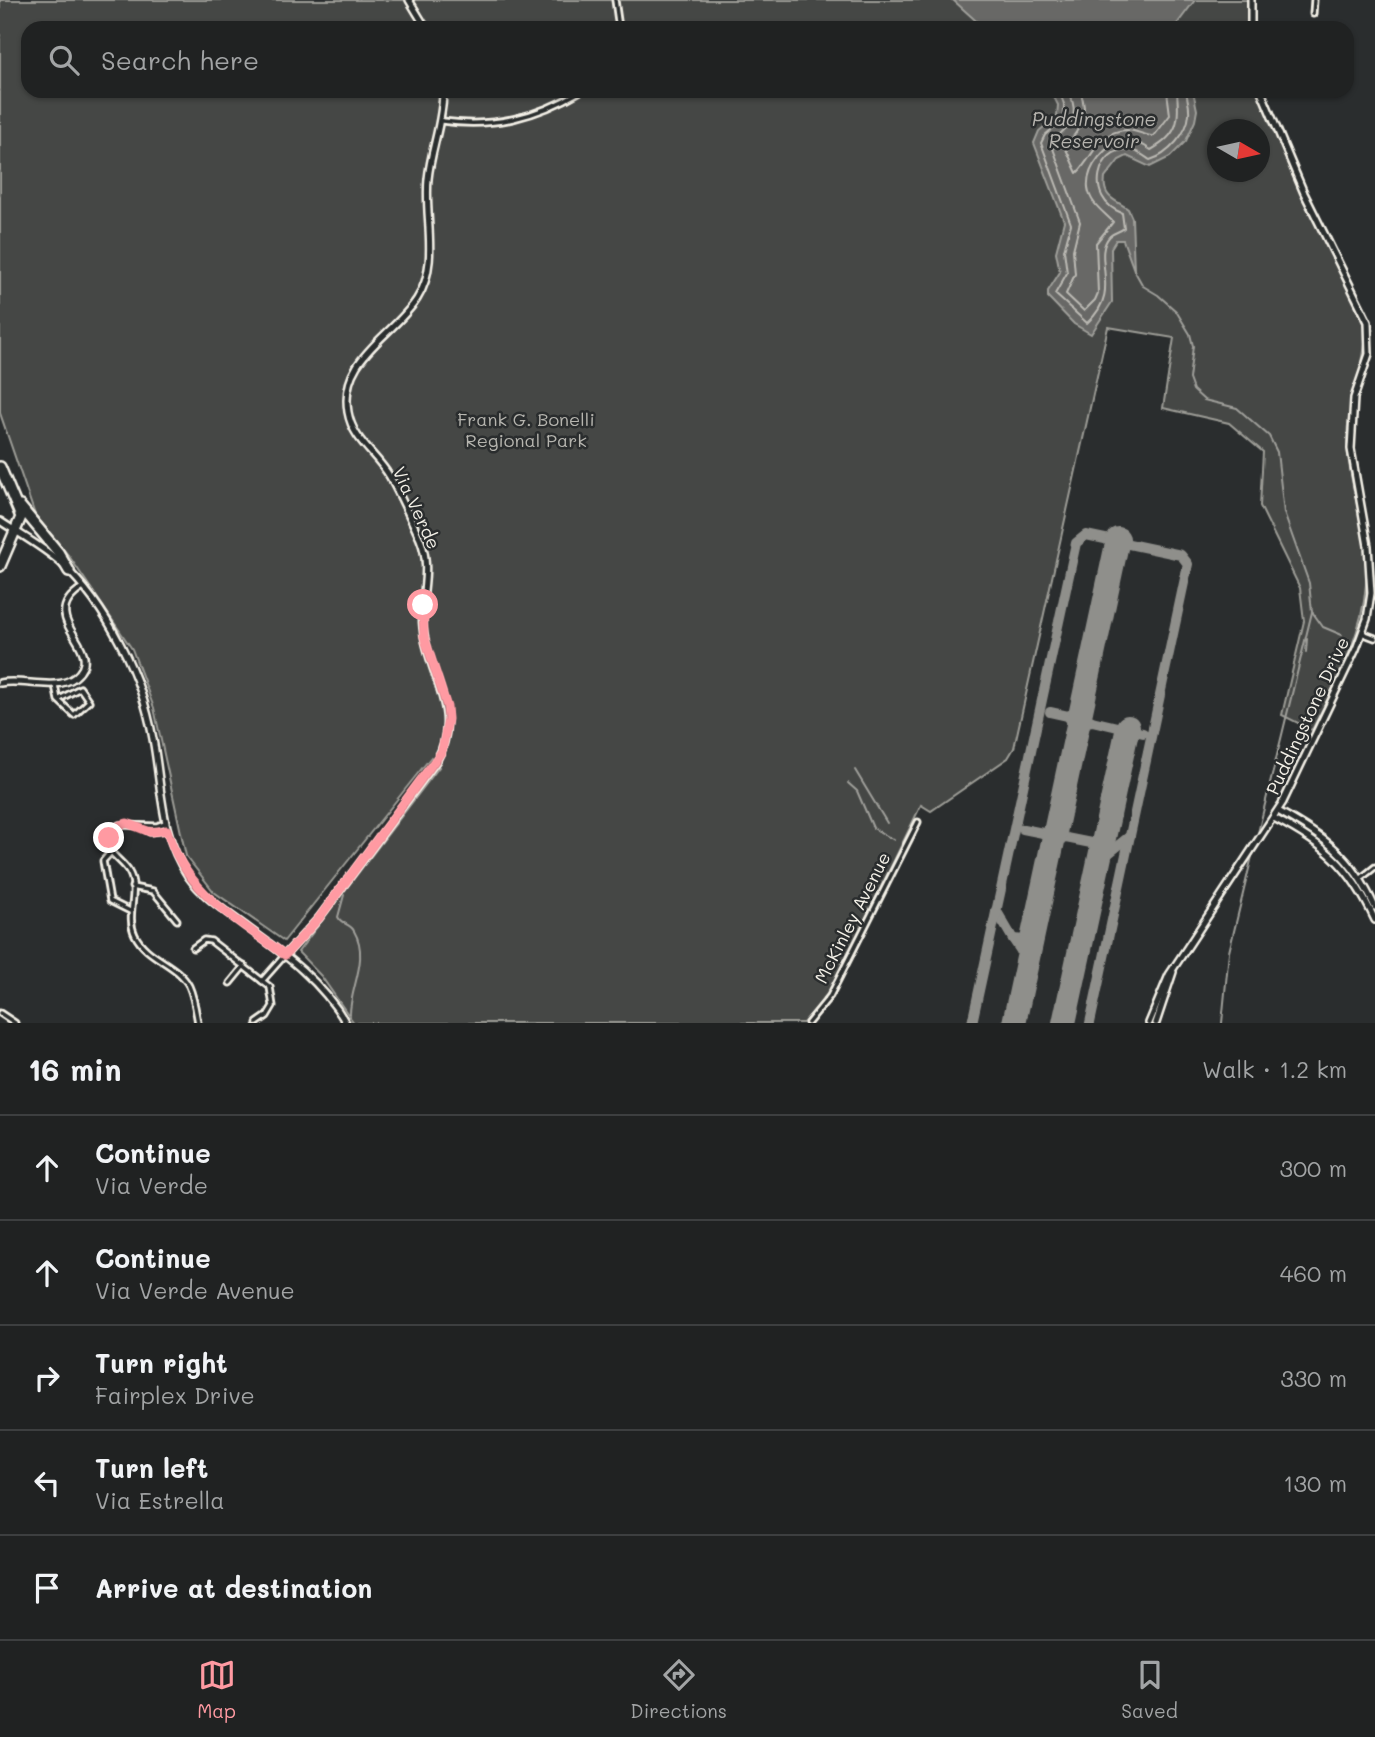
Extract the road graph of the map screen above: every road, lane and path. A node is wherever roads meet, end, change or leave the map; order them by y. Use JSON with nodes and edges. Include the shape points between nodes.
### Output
{"nodes":[{"id":1,"x":409,"y":0,"type":"edge"},
{"id":2,"x":615,"y":0,"type":"edge"},
{"id":3,"x":1251,"y":0,"type":"edge"},
{"id":4,"x":1314,"y":0,"type":"edge"},
{"id":5,"x":1313,"y":14,"type":"dead end"},
{"id":6,"x":422,"y":21,"type":"edge"},
{"id":7,"x":618,"y":21,"type":"edge"},
{"id":8,"x":1251,"y":21,"type":"edge"},
{"id":9,"x":443,"y":98,"type":"edge"},
{"id":10,"x":570,"y":98,"type":"edge"},
{"id":11,"x":1264,"y":98,"type":"edge"},
{"id":12,"x":442,"y":121,"type":"junction"},
{"id":13,"x":1375,"y":361,"type":"edge"},
{"id":14,"x":1367,"y":362,"type":"junction"},
{"id":15,"x":0,"y":467,"type":"edge"},
{"id":16,"x":9,"y":491,"type":"junction"},
{"id":17,"x":0,"y":521,"type":"edge"},
{"id":18,"x":15,"y":531,"type":"junction"},
{"id":19,"x":0,"y":566,"type":"edge"},
{"id":20,"x":69,"y":571,"type":"junction"},
{"id":21,"x":82,"y":588,"type":"junction"},
{"id":22,"x":1362,"y":633,"type":"junction"},
{"id":23,"x":1375,"y":638,"type":"edge"},
{"id":24,"x":0,"y":683,"type":"edge"},
{"id":25,"x":55,"y":683,"type":"junction"},
{"id":26,"x":58,"y":700,"type":"junction"},
{"id":27,"x":1278,"y":811,"type":"junction"},
{"id":28,"x":1274,"y":818,"type":"junction"},
{"id":29,"x":918,"y":822,"type":"dead end"},
{"id":30,"x":141,"y":826,"type":"junction"},
{"id":31,"x":152,"y":826,"type":"junction"},
{"id":32,"x":166,"y":826,"type":"junction"},
{"id":33,"x":152,"y":832,"type":"junction"},
{"id":34,"x":110,"y":853,"type":"junction"},
{"id":35,"x":1375,"y":867,"type":"edge"},
{"id":36,"x":1358,"y":880,"type":"junction"},
{"id":37,"x":132,"y":887,"type":"junction"},
{"id":38,"x":1375,"y":907,"type":"edge"},
{"id":39,"x":130,"y":911,"type":"junction"},
{"id":40,"x":177,"y":920,"type":"dead end"},
{"id":41,"x":1375,"y":920,"type":"edge"},
{"id":42,"x":193,"y":948,"type":"dead end"},
{"id":43,"x":285,"y":955,"type":"junction"},
{"id":44,"x":244,"y":966,"type":"junction"},
{"id":45,"x":1174,"y":972,"type":"junction"},
{"id":46,"x":262,"y":981,"type":"junction"},
{"id":47,"x":230,"y":983,"type":"dead end"},
{"id":48,"x":0,"y":1013,"type":"edge"},
{"id":49,"x":15,"y":1023,"type":"edge"},
{"id":50,"x":198,"y":1023,"type":"edge"},
{"id":51,"x":257,"y":1023,"type":"edge"},
{"id":52,"x":346,"y":1023,"type":"edge"},
{"id":53,"x":808,"y":1023,"type":"edge"},
{"id":54,"x":1149,"y":1023,"type":"edge"},
{"id":55,"x":1156,"y":1023,"type":"edge"}],
"edges":[{"from":1,"to":6,"type":"main road"},
{"from":2,"to":7,"type":"street"},
{"from":3,"to":8,"type":"main road"},
{"from":4,"to":5,"type":"street"},
{"from":9,"to":12,"type":"main road","name":"Via Verde"},
{"from":10,"to":12,"type":"street","via":[[499,124]]},
{"from":11,"to":14,"type":"main road","name":"Puddingstone Drive","via":[[1304,193],[1364,311],[1369,334]]},
{"from":12,"to":43,"type":"main road","name":"Via Verde","via":[[428,180],[427,276],[416,299],[358,361],[347,410],[363,447],[389,476],[424,551],[423,629],[444,695],[445,740],[436,760],[319,918]]},
{"from":13,"to":14,"type":"street"},
{"from":14,"to":22,"type":"main road","name":"Puddingstone Drive","via":[[1354,398],[1351,441],[1371,565],[1371,593]]},
{"from":15,"to":16,"type":"highway"},
{"from":16,"to":18,"type":"highway","via":[[21,517]]},
{"from":16,"to":20,"type":"highway"},
{"from":17,"to":18,"type":"main road"},
{"from":18,"to":19,"type":"highway"},
{"from":18,"to":20,"type":"main road"},
{"from":20,"to":21,"type":"main road"},
{"from":21,"to":25,"type":"main road","via":[[69,598],[64,615],[84,651],[84,663],[74,678]]},
{"from":21,"to":32,"type":"main road","via":[[121,647],[141,692]]},
{"from":22,"to":23,"type":"street"},
{"from":22,"to":27,"type":"main road","name":"Puddingstone Drive"},
{"from":24,"to":25,"type":"main road"},
{"from":25,"to":26,"type":"street"},
{"from":26,"to":26,"type":"street","via":[[74,715],[89,701],[80,688]]},
{"from":27,"to":28,"type":"main road","name":"Puddingstone Drive"},
{"from":27,"to":36,"type":"main road","via":[[1327,840]]},
{"from":28,"to":36,"type":"main road","via":[[1324,847]]},
{"from":28,"to":45,"type":"main road","name":"Puddingstone Drive"},
{"from":29,"to":53,"type":"street","name":"McKinley Avenue","via":[[830,996]]},
{"from":30,"to":31,"type":"street"},
{"from":30,"to":33,"type":"street"},
{"from":30,"to":34,"type":"street","via":[[127,823],[115,827],[109,838]]},
{"from":31,"to":32,"type":"street"},
{"from":31,"to":33,"type":"street"},
{"from":32,"to":33,"type":"street"},
{"from":32,"to":43,"type":"main road","via":[[181,864],[199,889]]},
{"from":34,"to":37,"type":"street","via":[[129,872]]},
{"from":34,"to":39,"type":"street","via":[[103,861],[107,894],[110,901]]},
{"from":35,"to":36,"type":"street"},
{"from":36,"to":38,"type":"main road"},
{"from":36,"to":41,"type":"main road"},
{"from":37,"to":39,"type":"street"},
{"from":37,"to":40,"type":"street","via":[[153,891]]},
{"from":39,"to":50,"type":"street","via":[[140,943],[190,988]]},
{"from":42,"to":44,"type":"street","via":[[211,941]]},
{"from":43,"to":46,"type":"street"},
{"from":43,"to":52,"type":"main road","via":[[321,988]]},
{"from":44,"to":46,"type":"street"},
{"from":44,"to":47,"type":"street"},
{"from":45,"to":54,"type":"main road","name":"Puddingstone Drive"},
{"from":45,"to":55,"type":"main road","name":"Puddingstone Drive"},
{"from":46,"to":51,"type":"street","via":[[273,993],[274,1006]]},
{"from":48,"to":49,"type":"street"}]}
